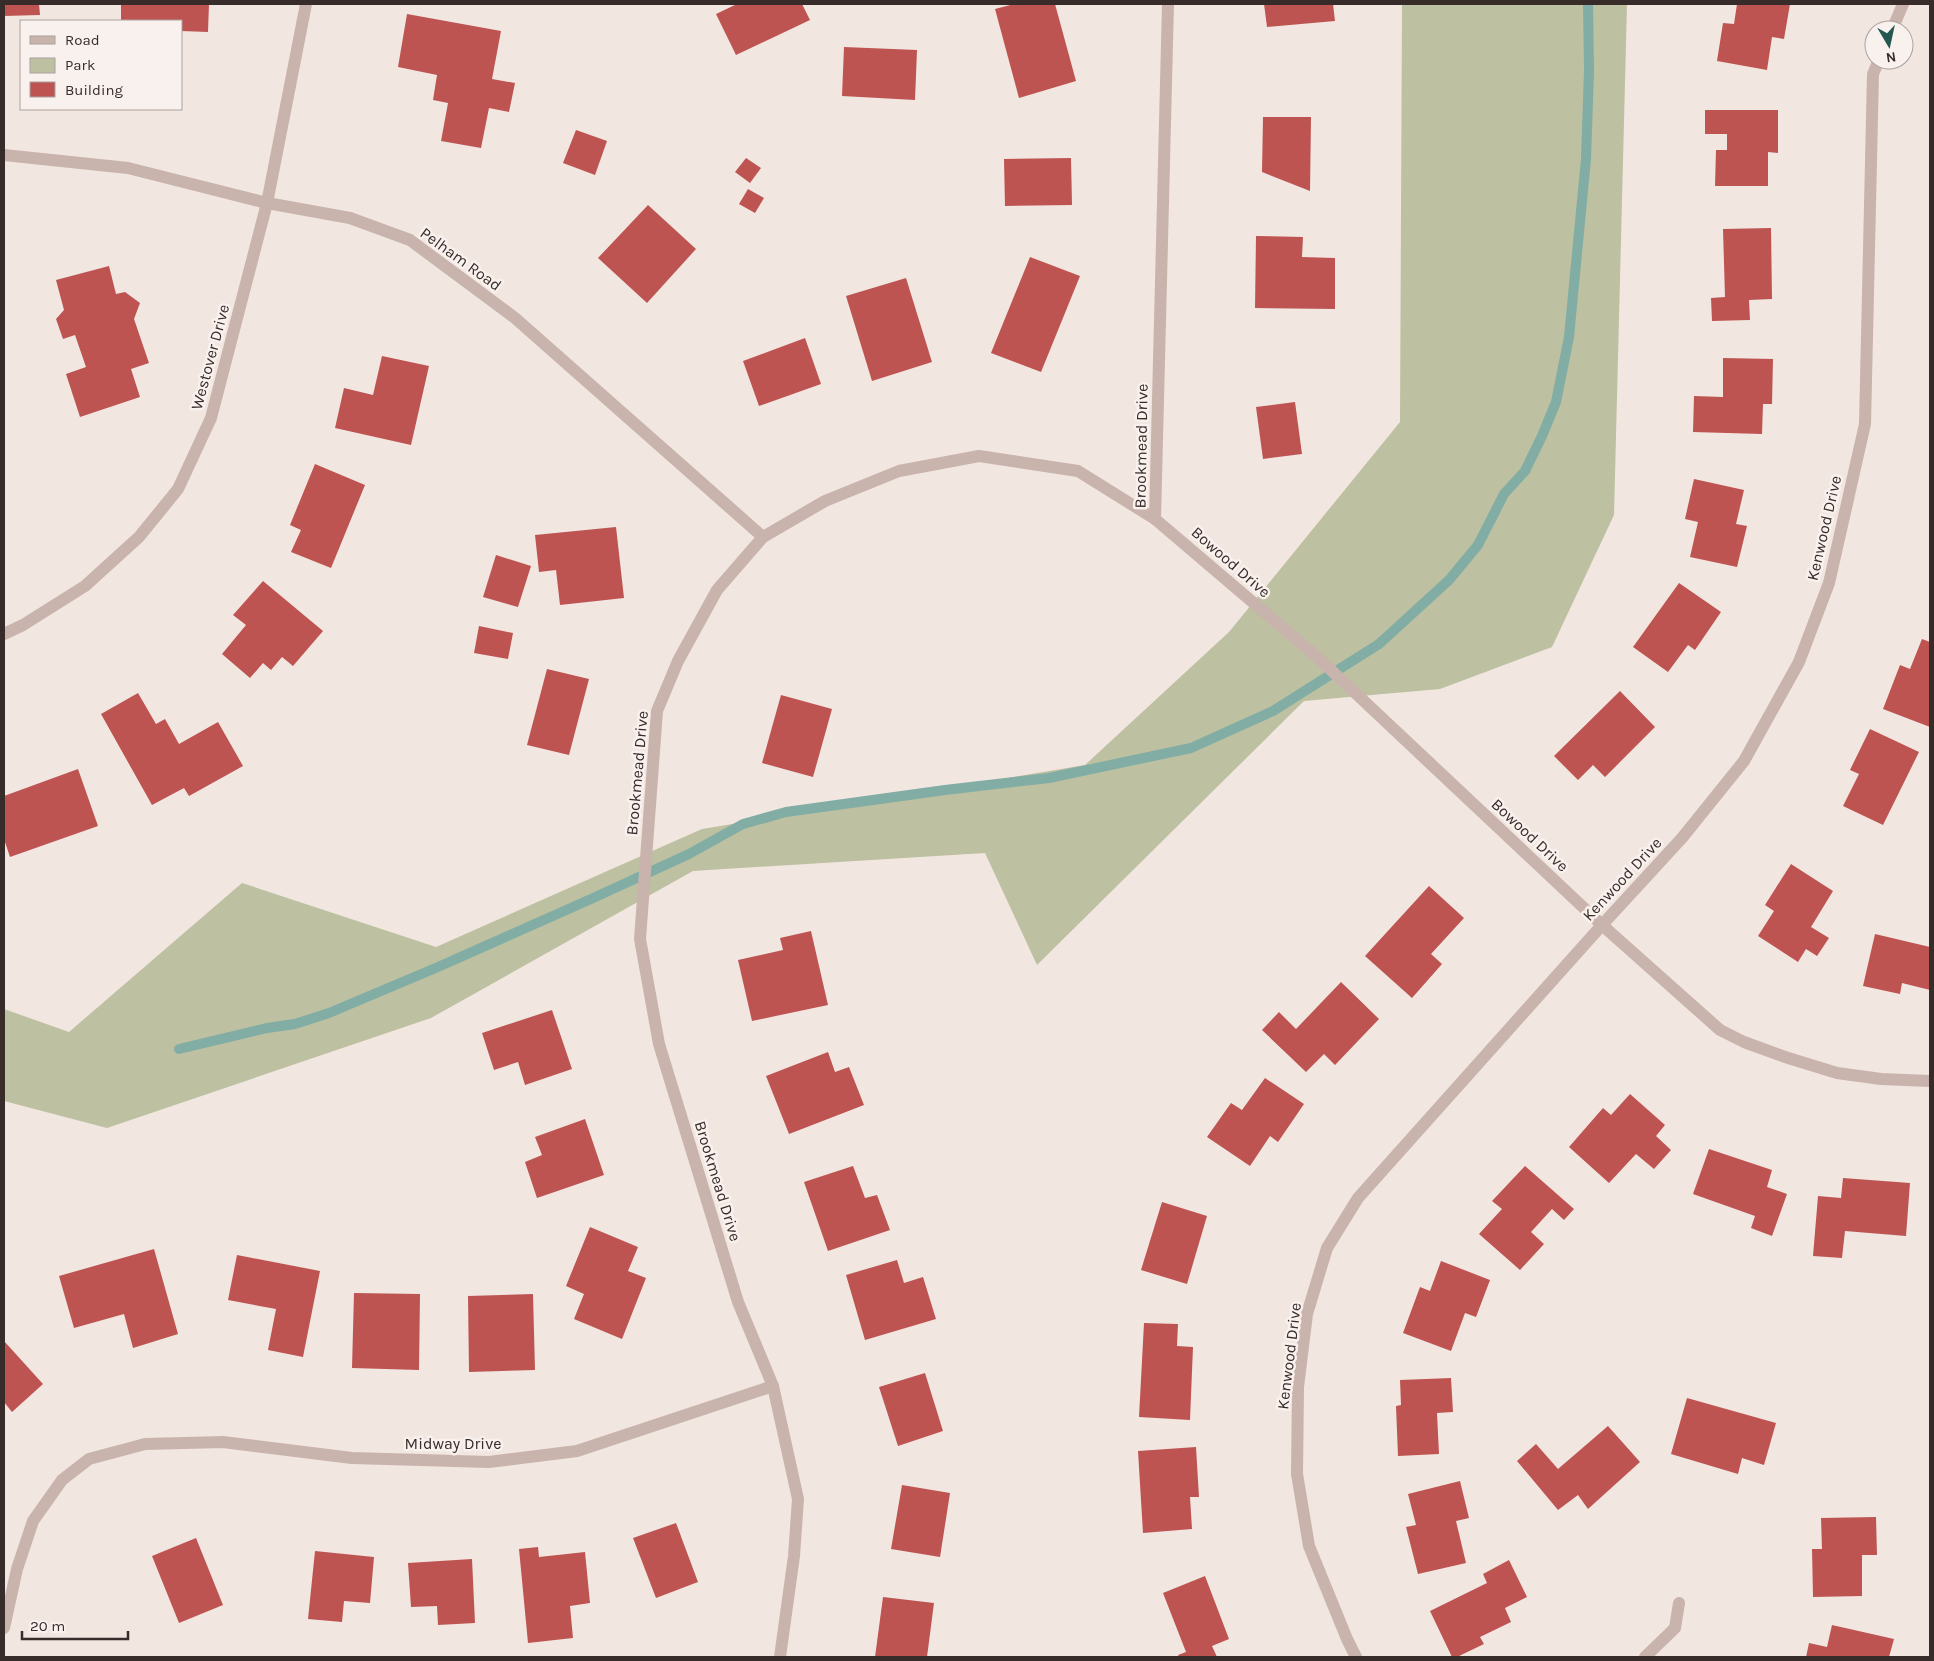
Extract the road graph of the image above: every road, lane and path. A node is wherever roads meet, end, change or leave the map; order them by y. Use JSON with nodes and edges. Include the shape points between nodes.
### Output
{"nodes":[{"id":1,"x":306,"y":4,"type":"edge"},
{"id":2,"x":1168,"y":4,"type":"edge"},
{"id":3,"x":1903,"y":4,"type":"edge"},
{"id":4,"x":1896,"y":20,"type":"edge"},
{"id":5,"x":1874,"y":70,"type":"edge"},
{"id":6,"x":4,"y":156,"type":"edge"},
{"id":7,"x":267,"y":203,"type":"junction"},
{"id":8,"x":1155,"y":519,"type":"junction"},
{"id":9,"x":763,"y":538,"type":"junction"},
{"id":10,"x":4,"y":634,"type":"edge"},
{"id":11,"x":1602,"y":925,"type":"junction"},
{"id":12,"x":1930,"y":1081,"type":"edge"},
{"id":13,"x":773,"y":1386,"type":"junction"},
{"id":14,"x":1680,"y":1603,"type":"dead end"},
{"id":15,"x":4,"y":1628,"type":"edge"},
{"id":16,"x":780,"y":1657,"type":"edge"},
{"id":17,"x":1356,"y":1657,"type":"edge"},
{"id":18,"x":1645,"y":1657,"type":"edge"}],
"edges":[{"from":1,"to":7,"type":"street","name":"Westover Drive"},
{"from":2,"to":8,"type":"street","name":"Brookmead Drive"},
{"from":3,"to":4,"type":"street"},
{"from":5,"to":11,"type":"street","name":"Kenwood Drive","via":[[1864,424],[1829,583],[1799,662],[1744,761],[1682,838]]},
{"from":6,"to":7,"type":"street","name":"Pelham Road","via":[[128,168]]},
{"from":7,"to":9,"type":"street","name":"Pelham Road","via":[[350,218],[410,240],[515,318]]},
{"from":7,"to":10,"type":"street","name":"Westover Drive","via":[[211,418],[178,489],[139,537],[85,586]]},
{"from":8,"to":9,"type":"street","name":"Brookmead Drive","via":[[1078,471],[979,456],[898,471],[825,501]]},
{"from":8,"to":11,"type":"street","name":"Bowood Drive","via":[[1316,656]]},
{"from":9,"to":13,"type":"street","name":"Brookmead Drive","via":[[717,590],[678,661],[657,711],[640,939],[659,1044],[738,1302]]},
{"from":11,"to":12,"type":"street","name":"Bowood Drive","via":[[1720,1030],[1744,1042],[1837,1073]]},
{"from":11,"to":17,"type":"street","name":"Kenwood Drive","via":[[1358,1198],[1327,1248],[1307,1314],[1298,1387],[1296,1474],[1309,1546]]},
{"from":13,"to":15,"type":"street","name":"Midway Drive","via":[[577,1451],[489,1462],[352,1458],[223,1442],[145,1444],[88,1459],[62,1480],[33,1521],[17,1569]]},
{"from":13,"to":16,"type":"street","name":"Brookmead Drive","via":[[798,1499]]},
{"from":14,"to":18,"type":"street","via":[[1675,1628]]}]}
